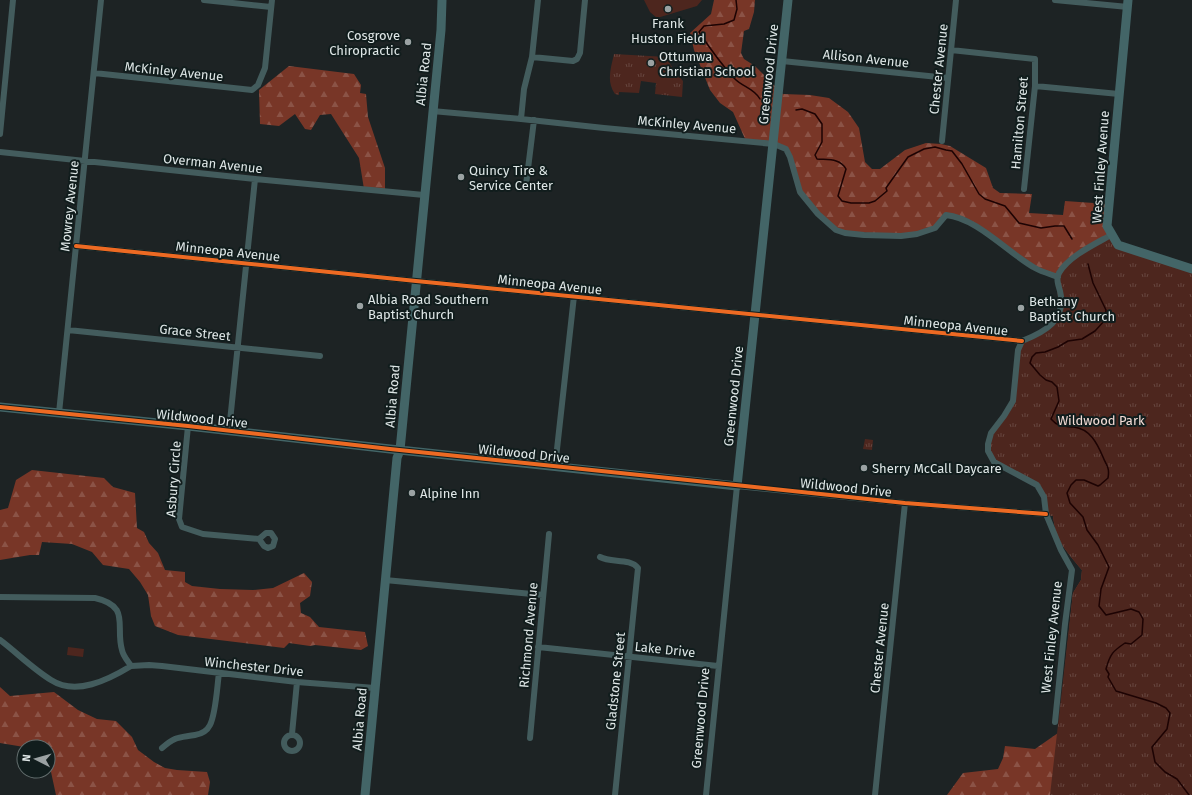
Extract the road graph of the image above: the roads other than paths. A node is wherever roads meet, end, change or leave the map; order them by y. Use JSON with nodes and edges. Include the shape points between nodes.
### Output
{"nodes":[{"id":1,"x":13,"y":0,"type":"edge"},
{"id":2,"x":101,"y":0,"type":"edge"},
{"id":3,"x":204,"y":0,"type":"edge"},
{"id":4,"x":272,"y":0,"type":"edge"},
{"id":5,"x":442,"y":0,"type":"edge"},
{"id":6,"x":538,"y":0,"type":"edge"},
{"id":7,"x":586,"y":0,"type":"edge"},
{"id":8,"x":788,"y":0,"type":"edge"},
{"id":9,"x":956,"y":0,"type":"edge"},
{"id":10,"x":1055,"y":0,"type":"edge"},
{"id":11,"x":1128,"y":4,"type":"edge"},
{"id":12,"x":271,"y":7,"type":"junction"},
{"id":13,"x":951,"y":50,"type":"junction"},
{"id":14,"x":532,"y":57,"type":"junction"},
{"id":15,"x":782,"y":61,"type":"junction"},
{"id":16,"x":94,"y":73,"type":"junction"},
{"id":17,"x":948,"y":78,"type":"junction"},
{"id":18,"x":1035,"y":86,"type":"junction"},
{"id":19,"x":1119,"y":94,"type":"junction"},
{"id":20,"x":432,"y":111,"type":"junction"},
{"id":21,"x":521,"y":119,"type":"junction"},
{"id":22,"x":534,"y":120,"type":"junction"},
{"id":23,"x":0,"y":134,"type":"edge"},
{"id":24,"x":942,"y":141,"type":"dead end"},
{"id":25,"x":774,"y":144,"type":"junction"},
{"id":26,"x":0,"y":152,"type":"edge"},
{"id":27,"x":85,"y":162,"type":"junction"},
{"id":28,"x":254,"y":179,"type":"junction"},
{"id":29,"x":526,"y":185,"type":"dead end"},
{"id":30,"x":1024,"y":189,"type":"dead end"},
{"id":31,"x":424,"y":195,"type":"junction"},
{"id":32,"x":1111,"y":235,"type":"junction"},
{"id":33,"x":76,"y":246,"type":"junction"},
{"id":34,"x":247,"y":263,"type":"junction"},
{"id":35,"x":1192,"y":269,"type":"edge"},
{"id":36,"x":1058,"y":277,"type":"junction"},
{"id":37,"x":416,"y":281,"type":"junction"},
{"id":38,"x":574,"y":296,"type":"junction"},
{"id":39,"x":755,"y":315,"type":"junction"},
{"id":40,"x":68,"y":330,"type":"junction"},
{"id":41,"x":1022,"y":342,"type":"junction"},
{"id":42,"x":237,"y":347,"type":"junction"},
{"id":43,"x":320,"y":356,"type":"dead end"},
{"id":44,"x":0,"y":407,"type":"edge"},
{"id":45,"x":59,"y":413,"type":"junction"},
{"id":46,"x":188,"y":426,"type":"junction"},
{"id":47,"x":228,"y":431,"type":"junction"},
{"id":48,"x":400,"y":450,"type":"junction"},
{"id":49,"x":555,"y":467,"type":"junction"},
{"id":50,"x":737,"y":486,"type":"junction"},
{"id":51,"x":905,"y":502,"type":"junction"},
{"id":52,"x":1046,"y":514,"type":"junction"},
{"id":53,"x":549,"y":534,"type":"dead end"},
{"id":54,"x":259,"y":539,"type":"dead end"},
{"id":55,"x":600,"y":557,"type":"dead end"},
{"id":56,"x":385,"y":580,"type":"junction"},
{"id":57,"x":543,"y":595,"type":"junction"},
{"id":58,"x":0,"y":596,"type":"edge"},
{"id":59,"x":0,"y":640,"type":"edge"},
{"id":60,"x":538,"y":647,"type":"junction"},
{"id":61,"x":629,"y":656,"type":"junction"},
{"id":62,"x":132,"y":666,"type":"junction"},
{"id":63,"x":718,"y":666,"type":"junction"},
{"id":64,"x":219,"y":673,"type":"junction"},
{"id":65,"x":297,"y":682,"type":"junction"},
{"id":66,"x":375,"y":688,"type":"junction"},
{"id":67,"x":1055,"y":722,"type":"dead end"},
{"id":68,"x":292,"y":734,"type":"dead end"},
{"id":69,"x":530,"y":738,"type":"dead end"},
{"id":70,"x":162,"y":748,"type":"dead end"},
{"id":71,"x":365,"y":795,"type":"edge"},
{"id":72,"x":614,"y":795,"type":"edge"},
{"id":73,"x":706,"y":795,"type":"edge"},
{"id":74,"x":875,"y":795,"type":"edge"}],
"edges":[{"from":1,"to":23,"type":"street"},
{"from":2,"to":16,"type":"street","name":"Mowrey Avenue"},
{"from":3,"to":12,"type":"street"},
{"from":4,"to":12,"type":"street"},
{"from":5,"to":20,"type":"street","name":"Albia Road"},
{"from":6,"to":14,"type":"street"},
{"from":7,"to":14,"type":"street","via":[[580,53],[577,59]]},
{"from":8,"to":15,"type":"street","name":"Greenwood Drive"},
{"from":9,"to":13,"type":"street","name":"Chester Avenue"},
{"from":10,"to":11,"type":"street"},
{"from":11,"to":19,"type":"street","name":"West Finley Avenue"},
{"from":12,"to":16,"type":"street","name":"McKinley Avenue","via":[[265,68],[258,85],[252,90]]},
{"from":13,"to":17,"type":"street","name":"Chester Avenue"},
{"from":13,"to":18,"type":"street","name":"Hamilton Street","via":[[1035,59]]},
{"from":14,"to":21,"type":"street","via":[[524,85]]},
{"from":15,"to":17,"type":"street","name":"Allison Avenue"},
{"from":15,"to":25,"type":"street","name":"Greenwood Drive"},
{"from":16,"to":27,"type":"street","name":"Mowrey Avenue"},
{"from":17,"to":24,"type":"street","name":"Chester Avenue"},
{"from":18,"to":19,"type":"street"},
{"from":18,"to":30,"type":"street","name":"Hamilton Street"},
{"from":19,"to":32,"type":"street","name":"West Finley Avenue","via":[[1107,216],[1107,226]]},
{"from":20,"to":21,"type":"street","name":"McKinley Avenue"},
{"from":20,"to":31,"type":"street","name":"Albia Road"},
{"from":21,"to":22,"type":"street","name":"McKinley Avenue"},
{"from":22,"to":25,"type":"street","name":"McKinley Avenue"},
{"from":22,"to":29,"type":"street"},
{"from":25,"to":36,"type":"street","via":[[786,149],[800,192],[818,214],[836,230],[864,236],[901,236],[935,228],[946,215],[956,216],[971,223],[1036,269]]},
{"from":25,"to":39,"type":"street","name":"Greenwood Drive"},
{"from":26,"to":27,"type":"street","name":"Overman Avenue"},
{"from":27,"to":28,"type":"street","name":"Overman Avenue"},
{"from":27,"to":33,"type":"street","name":"Mowrey Avenue"},
{"from":28,"to":31,"type":"street","name":"Overman Avenue"},
{"from":28,"to":34,"type":"street"},
{"from":31,"to":37,"type":"street","name":"Albia Road"},
{"from":32,"to":35,"type":"street","via":[[1118,245]]},
{"from":32,"to":36,"type":"street","name":"West Finley Avenue","via":[[1082,251],[1066,265]]},
{"from":33,"to":34,"type":"street","name":"Minneopa Avenue"},
{"from":33,"to":40,"type":"street","name":"Mowrey Avenue"},
{"from":34,"to":37,"type":"street","name":"Minneopa Avenue"},
{"from":34,"to":42,"type":"street"},
{"from":36,"to":41,"type":"street","via":[[1061,297],[1056,320],[1049,328]]},
{"from":37,"to":38,"type":"street","name":"Minneopa Avenue"},
{"from":37,"to":48,"type":"street","name":"Albia Road"},
{"from":38,"to":39,"type":"street","name":"Minneopa Avenue"},
{"from":38,"to":49,"type":"street"},
{"from":39,"to":41,"type":"street","name":"Minneopa Avenue"},
{"from":39,"to":50,"type":"street","name":"Greenwood Drive"},
{"from":40,"to":42,"type":"street","name":"Grace Street"},
{"from":40,"to":45,"type":"street","name":"Mowrey Avenue"},
{"from":41,"to":52,"type":"street","name":"West Finley Avenue","via":[[1018,350],[1013,401],[991,433],[988,451],[994,462],[1037,485],[1044,497]]},
{"from":42,"to":43,"type":"street","name":"Grace Street"},
{"from":42,"to":47,"type":"street"},
{"from":44,"to":45,"type":"street","name":"Wildwood Drive"},
{"from":45,"to":46,"type":"street","name":"Wildwood Drive"},
{"from":46,"to":47,"type":"street","name":"Wildwood Drive"},
{"from":46,"to":54,"type":"street","name":"Asbury Circle","via":[[179,519],[182,527],[203,534]]},
{"from":47,"to":48,"type":"street","name":"Wildwood Drive"},
{"from":48,"to":49,"type":"street","name":"Wildwood Drive"},
{"from":48,"to":56,"type":"street","name":"Albia Road","via":[[397,458]]},
{"from":49,"to":50,"type":"street","name":"Wildwood Drive"},
{"from":50,"to":51,"type":"street","name":"Wildwood Drive"},
{"from":50,"to":63,"type":"street","name":"Greenwood Drive"},
{"from":51,"to":52,"type":"street","name":"Wildwood Drive"},
{"from":51,"to":74,"type":"street","name":"Chester Avenue"},
{"from":52,"to":67,"type":"street","name":"West Finley Avenue","via":[[1072,570]]},
{"from":53,"to":57,"type":"street","name":"Richmond Avenue"},
{"from":55,"to":61,"type":"street","name":"Gladstone Street","via":[[632,563],[638,568]]},
{"from":56,"to":57,"type":"street"},
{"from":56,"to":66,"type":"street","name":"Albia Road"},
{"from":57,"to":60,"type":"street","name":"Richmond Avenue"},
{"from":58,"to":62,"type":"street","via":[[106,600],[119,617],[122,651]]},
{"from":59,"to":62,"type":"street","via":[[51,680],[64,685],[91,685]]},
{"from":60,"to":61,"type":"street","name":"Lake Drive"},
{"from":60,"to":69,"type":"street","name":"Richmond Avenue"},
{"from":61,"to":63,"type":"street","name":"Lake Drive"},
{"from":61,"to":72,"type":"street","name":"Gladstone Street"},
{"from":62,"to":64,"type":"street","name":"Winchester Drive","via":[[157,666]]},
{"from":63,"to":73,"type":"street","name":"Greenwood Drive"},
{"from":64,"to":65,"type":"street","name":"Winchester Drive"},
{"from":64,"to":70,"type":"street","via":[[210,726],[203,733],[173,739]]},
{"from":65,"to":66,"type":"street","name":"Winchester Drive"},
{"from":65,"to":68,"type":"street"},
{"from":66,"to":71,"type":"street","name":"Albia Road"}]}
